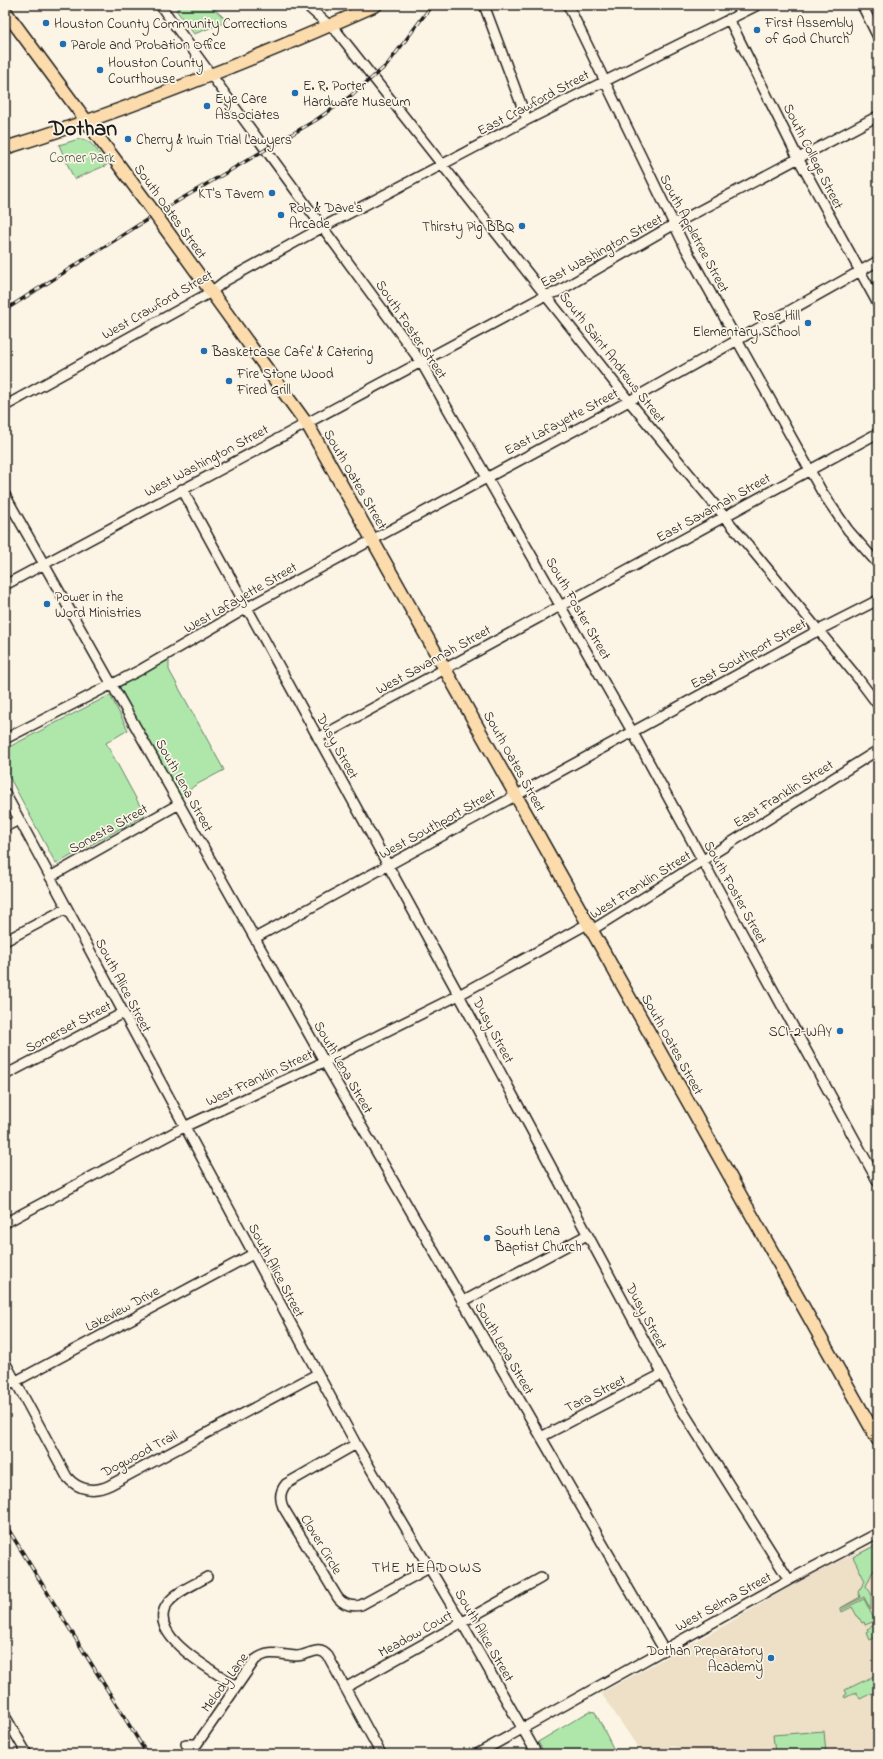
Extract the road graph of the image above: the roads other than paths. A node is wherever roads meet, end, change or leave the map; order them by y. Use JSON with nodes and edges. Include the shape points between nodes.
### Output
{"nodes":[{"id":1,"x":160,"y":5,"type":"edge"},
{"id":2,"x":306,"y":5,"type":"edge"},
{"id":3,"x":376,"y":5,"type":"edge"},
{"id":4,"x":484,"y":5,"type":"edge"},
{"id":5,"x":568,"y":5,"type":"edge"},
{"id":6,"x":758,"y":5,"type":"edge"},
{"id":7,"x":862,"y":5,"type":"edge"},
{"id":8,"x":5,"y":11,"type":"edge"},
{"id":9,"x":729,"y":19,"type":"junction"},
{"id":10,"x":329,"y":26,"type":"junction"},
{"id":11,"x":878,"y":37,"type":"edge"},
{"id":12,"x":212,"y":75,"type":"junction"},
{"id":13,"x":604,"y":80,"type":"junction"},
{"id":14,"x":878,"y":116,"type":"edge"},
{"id":15,"x":527,"y":120,"type":"junction"},
{"id":16,"x":87,"y":122,"type":"junction"},
{"id":17,"x":5,"y":148,"type":"edge"},
{"id":18,"x":798,"y":158,"type":"junction"},
{"id":19,"x":443,"y":165,"type":"junction"},
{"id":20,"x":674,"y":225,"type":"junction"},
{"id":21,"x":323,"y":227,"type":"junction"},
{"id":22,"x":878,"y":261,"type":"edge"},
{"id":23,"x":859,"y":271,"type":"junction"},
{"id":24,"x":211,"y":292,"type":"junction"},
{"id":25,"x":546,"y":295,"type":"junction"},
{"id":26,"x":878,"y":304,"type":"edge"},
{"id":27,"x":737,"y":340,"type":"junction"},
{"id":28,"x":421,"y":362,"type":"junction"},
{"id":29,"x":629,"y":401,"type":"junction"},
{"id":30,"x":5,"y":406,"type":"edge"},
{"id":31,"x":306,"y":422,"type":"junction"},
{"id":32,"x":878,"y":432,"type":"edge"},
{"id":33,"x":809,"y":470,"type":"junction"},
{"id":34,"x":488,"y":477,"type":"junction"},
{"id":35,"x":182,"y":489,"type":"junction"},
{"id":36,"x":5,"y":495,"type":"edge"},
{"id":37,"x":724,"y":517,"type":"junction"},
{"id":38,"x":373,"y":538,"type":"junction"},
{"id":39,"x":44,"y":564,"type":"junction"},
{"id":40,"x":878,"y":564,"type":"edge"},
{"id":41,"x":5,"y":585,"type":"edge"},
{"id":42,"x":878,"y":600,"type":"edge"},
{"id":43,"x":561,"y":605,"type":"junction"},
{"id":44,"x":247,"y":609,"type":"junction"},
{"id":45,"x":819,"y":630,"type":"junction"},
{"id":46,"x":445,"y":669,"type":"junction"},
{"id":47,"x":113,"y":685,"type":"junction"},
{"id":48,"x":878,"y":705,"type":"edge"},
{"id":49,"x":633,"y":733,"type":"junction"},
{"id":50,"x":318,"y":738,"type":"junction"},
{"id":51,"x":5,"y":739,"type":"edge"},
{"id":52,"x":878,"y":750,"type":"edge"},
{"id":53,"x":5,"y":793,"type":"edge"},
{"id":54,"x":517,"y":795,"type":"junction"},
{"id":55,"x":179,"y":804,"type":"junction"},
{"id":56,"x":19,"y":820,"type":"junction"},
{"id":57,"x":5,"y":828,"type":"edge"},
{"id":58,"x":703,"y":861,"type":"junction"},
{"id":59,"x":388,"y":865,"type":"junction"},
{"id":60,"x":50,"y":877,"type":"junction"},
{"id":61,"x":67,"y":908,"type":"junction"},
{"id":62,"x":591,"y":927,"type":"junction"},
{"id":63,"x":255,"y":938,"type":"junction"},
{"id":64,"x":5,"y":941,"type":"edge"},
{"id":65,"x":459,"y":995,"type":"junction"},
{"id":66,"x":123,"y":1013,"type":"junction"},
{"id":67,"x":324,"y":1061,"type":"junction"},
{"id":68,"x":5,"y":1075,"type":"edge"},
{"id":69,"x":184,"y":1127,"type":"junction"},
{"id":70,"x":878,"y":1182,"type":"edge"},
{"id":71,"x":5,"y":1223,"type":"edge"},
{"id":72,"x":588,"y":1235,"type":"junction"},
{"id":73,"x":253,"y":1254,"type":"junction"},
{"id":74,"x":462,"y":1302,"type":"junction"},
{"id":75,"x":5,"y":1362,"type":"edge"},
{"id":76,"x":317,"y":1374,"type":"junction"},
{"id":77,"x":662,"y":1374,"type":"junction"},
{"id":78,"x":15,"y":1381,"type":"junction"},
{"id":79,"x":5,"y":1387,"type":"edge"},
{"id":80,"x":541,"y":1437,"type":"junction"},
{"id":81,"x":878,"y":1440,"type":"edge"},
{"id":82,"x":356,"y":1444,"type":"junction"},
{"id":83,"x":878,"y":1533,"type":"edge"},
{"id":84,"x":429,"y":1568,"type":"junction"},
{"id":85,"x":207,"y":1578,"type":"dead end"},
{"id":86,"x":541,"y":1578,"type":"dead end"},
{"id":87,"x":789,"y":1580,"type":"junction"},
{"id":88,"x":462,"y":1623,"type":"junction"},
{"id":89,"x":664,"y":1650,"type":"junction"},
{"id":90,"x":236,"y":1686,"type":"junction"},
{"id":91,"x":345,"y":1688,"type":"junction"},
{"id":92,"x":5,"y":1716,"type":"edge"},
{"id":93,"x":523,"y":1728,"type":"junction"},
{"id":94,"x":186,"y":1744,"type":"dead end"},
{"id":95,"x":25,"y":1753,"type":"edge"},
{"id":96,"x":381,"y":1754,"type":"edge"},
{"id":97,"x":477,"y":1754,"type":"edge"},
{"id":98,"x":537,"y":1754,"type":"edge"}],
"edges":[{"from":1,"to":12,"type":"street","name":"South Foster Street"},
{"from":2,"to":10,"type":"street","name":"South Saint Andrews Street"},
{"from":3,"to":10,"type":"main road"},
{"from":4,"to":15,"type":"street"},
{"from":5,"to":13,"type":"street","name":"South Appletree Street"},
{"from":6,"to":9,"type":"street","name":"East Crawford Street"},
{"from":7,"to":11,"type":"street"},
{"from":8,"to":16,"type":"main road","name":"South Oates Street"},
{"from":9,"to":13,"type":"street","name":"East Crawford Street"},
{"from":9,"to":18,"type":"street","name":"South College Street"},
{"from":10,"to":12,"type":"main road"},
{"from":10,"to":19,"type":"street","name":"South Saint Andrews Street","via":[[338,33]]},
{"from":12,"to":16,"type":"main road"},
{"from":12,"to":21,"type":"street","name":"South Foster Street"},
{"from":13,"to":15,"type":"street","name":"East Crawford Street"},
{"from":13,"to":20,"type":"street","name":"South Appletree Street"},
{"from":14,"to":18,"type":"street","name":"East Washington Street"},
{"from":15,"to":19,"type":"street","name":"East Crawford Street"},
{"from":16,"to":17,"type":"main road"},
{"from":16,"to":24,"type":"main road","name":"South Oates Street","bridge":true},
{"from":18,"to":20,"type":"street","name":"East Washington Street"},
{"from":18,"to":23,"type":"street","name":"South College Street"},
{"from":19,"to":21,"type":"street","name":"East Crawford Street"},
{"from":19,"to":25,"type":"street","name":"South Saint Andrews Street"},
{"from":20,"to":25,"type":"street","name":"East Washington Street","via":[[557,292]]},
{"from":20,"to":27,"type":"street","name":"South Appletree Street"},
{"from":21,"to":24,"type":"street","name":"West Crawford Street","via":[[225,281]]},
{"from":21,"to":28,"type":"street","name":"South Foster Street"},
{"from":22,"to":23,"type":"street","name":"East Lafayette Street"},
{"from":23,"to":26,"type":"street","name":"South College Street"},
{"from":23,"to":27,"type":"street","name":"East Lafayette Street"},
{"from":24,"to":30,"type":"street","name":"West Crawford Street"},
{"from":24,"to":31,"type":"main road","name":"South Oates Street"},
{"from":25,"to":28,"type":"street","name":"East Washington Street"},
{"from":25,"to":29,"type":"street","name":"South Saint Andrews Street"},
{"from":27,"to":29,"type":"street","name":"East Lafayette Street"},
{"from":27,"to":33,"type":"street","name":"South Appletree Street"},
{"from":28,"to":31,"type":"street","name":"West Washington Street"},
{"from":28,"to":34,"type":"street","name":"South Foster Street"},
{"from":29,"to":34,"type":"street","name":"East Lafayette Street"},
{"from":29,"to":37,"type":"street","name":"South Saint Andrews Street"},
{"from":31,"to":35,"type":"street","name":"West Washington Street"},
{"from":31,"to":38,"type":"main road","name":"South Oates Street"},
{"from":32,"to":33,"type":"street","name":"East Savannah Street"},
{"from":33,"to":37,"type":"street","name":"East Savannah Street"},
{"from":33,"to":40,"type":"street","name":"South Appletree Street","via":[[848,530]]},
{"from":34,"to":38,"type":"street","name":"West Lafayette Street"},
{"from":34,"to":43,"type":"street","name":"South Foster Street"},
{"from":35,"to":39,"type":"street","name":"West Washington Street"},
{"from":35,"to":44,"type":"street","name":"Dusy Street"},
{"from":36,"to":39,"type":"street","name":"South Lena Street"},
{"from":37,"to":43,"type":"street","name":"East Savannah Street"},
{"from":37,"to":45,"type":"street","name":"South Saint Andrews Street"},
{"from":38,"to":44,"type":"street","name":"West Lafayette Street"},
{"from":38,"to":46,"type":"main road","name":"South Oates Street"},
{"from":39,"to":41,"type":"street","name":"West Washington Street"},
{"from":39,"to":47,"type":"street","name":"South Lena Street"},
{"from":42,"to":45,"type":"street","name":"East Southport Street"},
{"from":43,"to":46,"type":"street","name":"West Savannah Street"},
{"from":43,"to":49,"type":"street","name":"South Foster Street"},
{"from":44,"to":47,"type":"street","name":"West Lafayette Street"},
{"from":44,"to":50,"type":"street","name":"Dusy Street"},
{"from":45,"to":48,"type":"street","name":"South Saint Andrews Street"},
{"from":45,"to":49,"type":"street","name":"East Southport Street"},
{"from":46,"to":50,"type":"street","name":"West Savannah Street"},
{"from":46,"to":54,"type":"main road","name":"South Oates Street"},
{"from":47,"to":51,"type":"street","name":"West Lafayette Street"},
{"from":47,"to":55,"type":"street","name":"South Lena Street"},
{"from":49,"to":54,"type":"street","name":"West Southport Street"},
{"from":49,"to":58,"type":"street","name":"South Foster Street"},
{"from":50,"to":59,"type":"street","name":"Dusy Street"},
{"from":52,"to":58,"type":"street","name":"East Franklin Street"},
{"from":53,"to":56,"type":"street","name":"South Alice Street"},
{"from":54,"to":59,"type":"street","name":"West Southport Street"},
{"from":54,"to":62,"type":"main road","name":"South Oates Street"},
{"from":55,"to":60,"type":"street","name":"Sonesta Street"},
{"from":55,"to":63,"type":"street","name":"South Lena Street"},
{"from":56,"to":57,"type":"street"},
{"from":56,"to":60,"type":"street","name":"South Alice Street"},
{"from":58,"to":62,"type":"street","name":"West Franklin Street"},
{"from":58,"to":70,"type":"street","name":"South Foster Street"},
{"from":59,"to":63,"type":"street","name":"West Southport Street"},
{"from":59,"to":65,"type":"street","name":"Dusy Street"},
{"from":60,"to":61,"type":"street","name":"South Alice Street"},
{"from":61,"to":64,"type":"street"},
{"from":61,"to":66,"type":"street","name":"South Alice Street"},
{"from":62,"to":65,"type":"street","name":"West Franklin Street"},
{"from":62,"to":81,"type":"main road","name":"South Oates Street"},
{"from":63,"to":67,"type":"street","name":"South Lena Street"},
{"from":65,"to":67,"type":"street","name":"West Franklin Street"},
{"from":65,"to":72,"type":"street","name":"Dusy Street"},
{"from":66,"to":68,"type":"street","name":"Somerset Street"},
{"from":66,"to":69,"type":"street","name":"South Alice Street"},
{"from":67,"to":69,"type":"street","name":"West Franklin Street"},
{"from":67,"to":74,"type":"street","name":"South Lena Street"},
{"from":69,"to":71,"type":"street","name":"West Franklin Street"},
{"from":69,"to":73,"type":"street","name":"South Alice Street"},
{"from":72,"to":74,"type":"street"},
{"from":72,"to":77,"type":"street","name":"Dusy Street"},
{"from":73,"to":76,"type":"street","name":"South Alice Street"},
{"from":73,"to":78,"type":"street","name":"Lakeview Drive"},
{"from":74,"to":80,"type":"street","name":"South Lena Street"},
{"from":75,"to":78,"type":"street","name":"Dogwood Trail"},
{"from":76,"to":78,"type":"street","name":"Dogwood Trail","via":[[110,1485],[94,1490],[78,1487],[67,1477]]},
{"from":76,"to":82,"type":"street","name":"South Alice Street"},
{"from":77,"to":80,"type":"street","name":"Tara Street"},
{"from":77,"to":87,"type":"street","name":"Dusy Street","via":[[697,1435]]},
{"from":78,"to":79,"type":"street","name":"Lakeview Drive"},
{"from":80,"to":89,"type":"street","name":"South Lena Street"},
{"from":82,"to":84,"type":"street","name":"South Alice Street"},
{"from":82,"to":84,"type":"street","name":"Clover Circle","via":[[286,1484],[280,1497],[283,1507],[338,1598],[349,1605],[357,1606],[364,1603]]},
{"from":83,"to":87,"type":"street","name":"West Selma Street"},
{"from":84,"to":88,"type":"street","name":"South Alice Street"},
{"from":85,"to":90,"type":"street","via":[[169,1602],[164,1614],[165,1628],[174,1643]]},
{"from":86,"to":88,"type":"street","name":"Meadow Court"},
{"from":87,"to":89,"type":"street","name":"West Selma Street"},
{"from":88,"to":91,"type":"street","name":"Meadow Court"},
{"from":88,"to":93,"type":"street","name":"South Alice Street"},
{"from":89,"to":93,"type":"street","name":"West Selma Street"},
{"from":90,"to":91,"type":"street","name":"Melody Lane","via":[[255,1660],[265,1654],[279,1652],[296,1656],[318,1650],[328,1656]]},
{"from":90,"to":94,"type":"street","name":"Melody Lane","via":[[197,1744]]},
{"from":91,"to":96,"type":"street","name":"Melody Lane"},
{"from":92,"to":95,"type":"street"},
{"from":93,"to":97,"type":"street","name":"West Selma Street"},
{"from":93,"to":98,"type":"street","name":"South Alice Street"}]}
